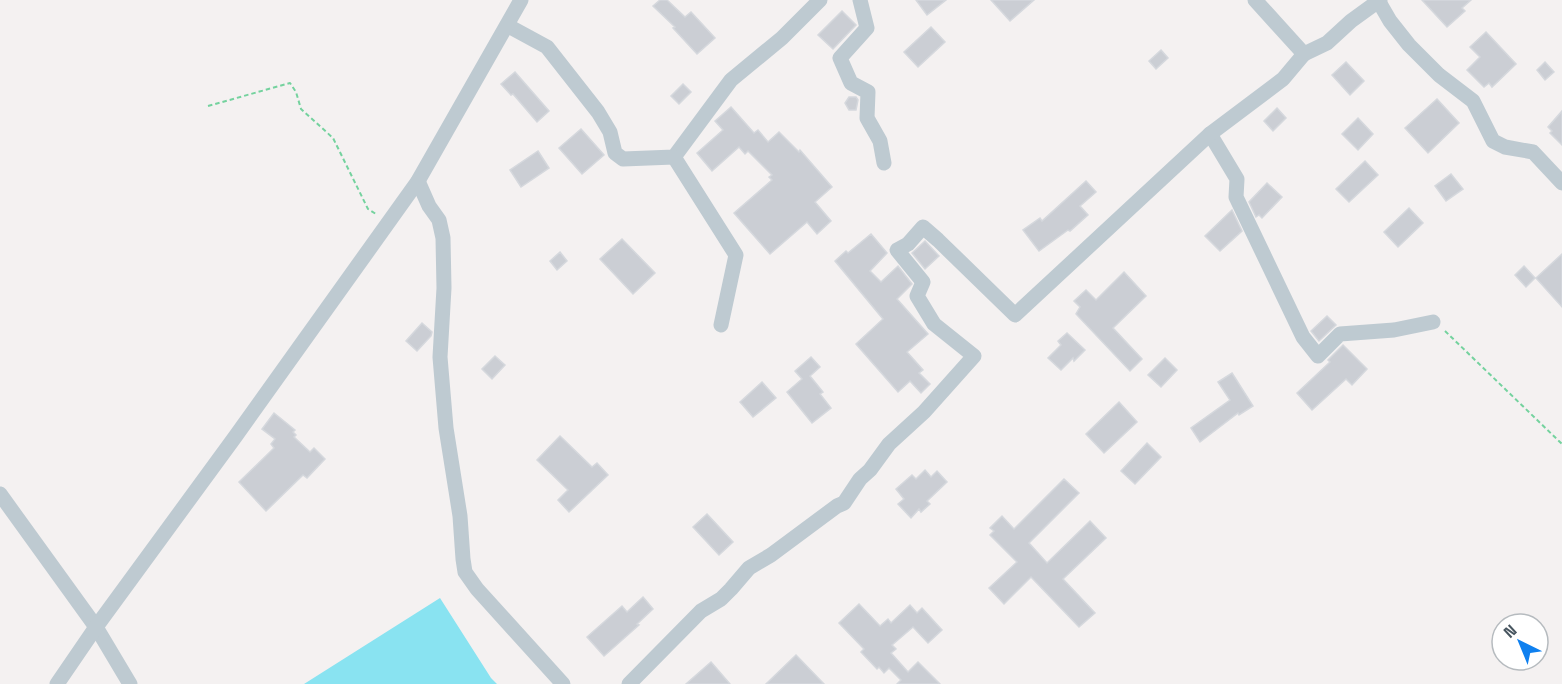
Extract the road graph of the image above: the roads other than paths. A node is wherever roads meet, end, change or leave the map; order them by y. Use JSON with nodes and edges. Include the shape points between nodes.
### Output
{"nodes":[{"id":1,"x":521,"y":0,"type":"edge"},
{"id":2,"x":820,"y":0,"type":"edge"},
{"id":3,"x":860,"y":0,"type":"edge"},
{"id":4,"x":1255,"y":0,"type":"edge"},
{"id":5,"x":1379,"y":1,"type":"edge"},
{"id":6,"x":512,"y":28,"type":"dead end"},
{"id":7,"x":1304,"y":54,"type":"junction"},
{"id":8,"x":1210,"y":134,"type":"junction"},
{"id":9,"x":674,"y":157,"type":"junction"},
{"id":10,"x":884,"y":164,"type":"dead end"},
{"id":11,"x":418,"y":181,"type":"junction"},
{"id":12,"x":1562,"y":183,"type":"edge"},
{"id":13,"x":1433,"y":322,"type":"road end"},
{"id":14,"x":721,"y":325,"type":"dead end"},
{"id":15,"x":0,"y":494,"type":"edge"},
{"id":16,"x":96,"y":627,"type":"junction"},
{"id":17,"x":57,"y":684,"type":"edge"},
{"id":18,"x":130,"y":684,"type":"edge"},
{"id":19,"x":563,"y":684,"type":"edge"},
{"id":20,"x":629,"y":684,"type":"edge"}],
"edges":[{"from":1,"to":11,"type":"street"},
{"from":2,"to":9,"type":"street","via":[[731,80]]},
{"from":3,"to":10,"type":"street","via":[[867,28],[840,58],[851,83],[868,92],[867,118],[880,141]]},
{"from":4,"to":7,"type":"street"},
{"from":5,"to":7,"type":"street","via":[[1327,43]]},
{"from":5,"to":12,"type":"street","via":[[1409,45],[1473,101],[1493,141],[1533,152]]},
{"from":6,"to":9,"type":"street","via":[[547,47],[610,132],[615,153],[623,159]]},
{"from":7,"to":8,"type":"street","via":[[1283,79]]},
{"from":8,"to":13,"type":"street","via":[[1237,179],[1236,197],[1303,337],[1318,356],[1340,334]]},
{"from":8,"to":20,"type":"street","via":[[1015,315],[922,228],[897,250],[923,282],[917,297],[934,324],[974,356],[889,444],[844,503],[749,568]]},
{"from":9,"to":14,"type":"street","via":[[736,255]]},
{"from":11,"to":16,"type":"street"},
{"from":11,"to":19,"type":"street","via":[[439,220],[442,238],[441,369],[465,572]]},
{"from":15,"to":16,"type":"street"},
{"from":16,"to":17,"type":"street"},
{"from":16,"to":18,"type":"street"}]}
